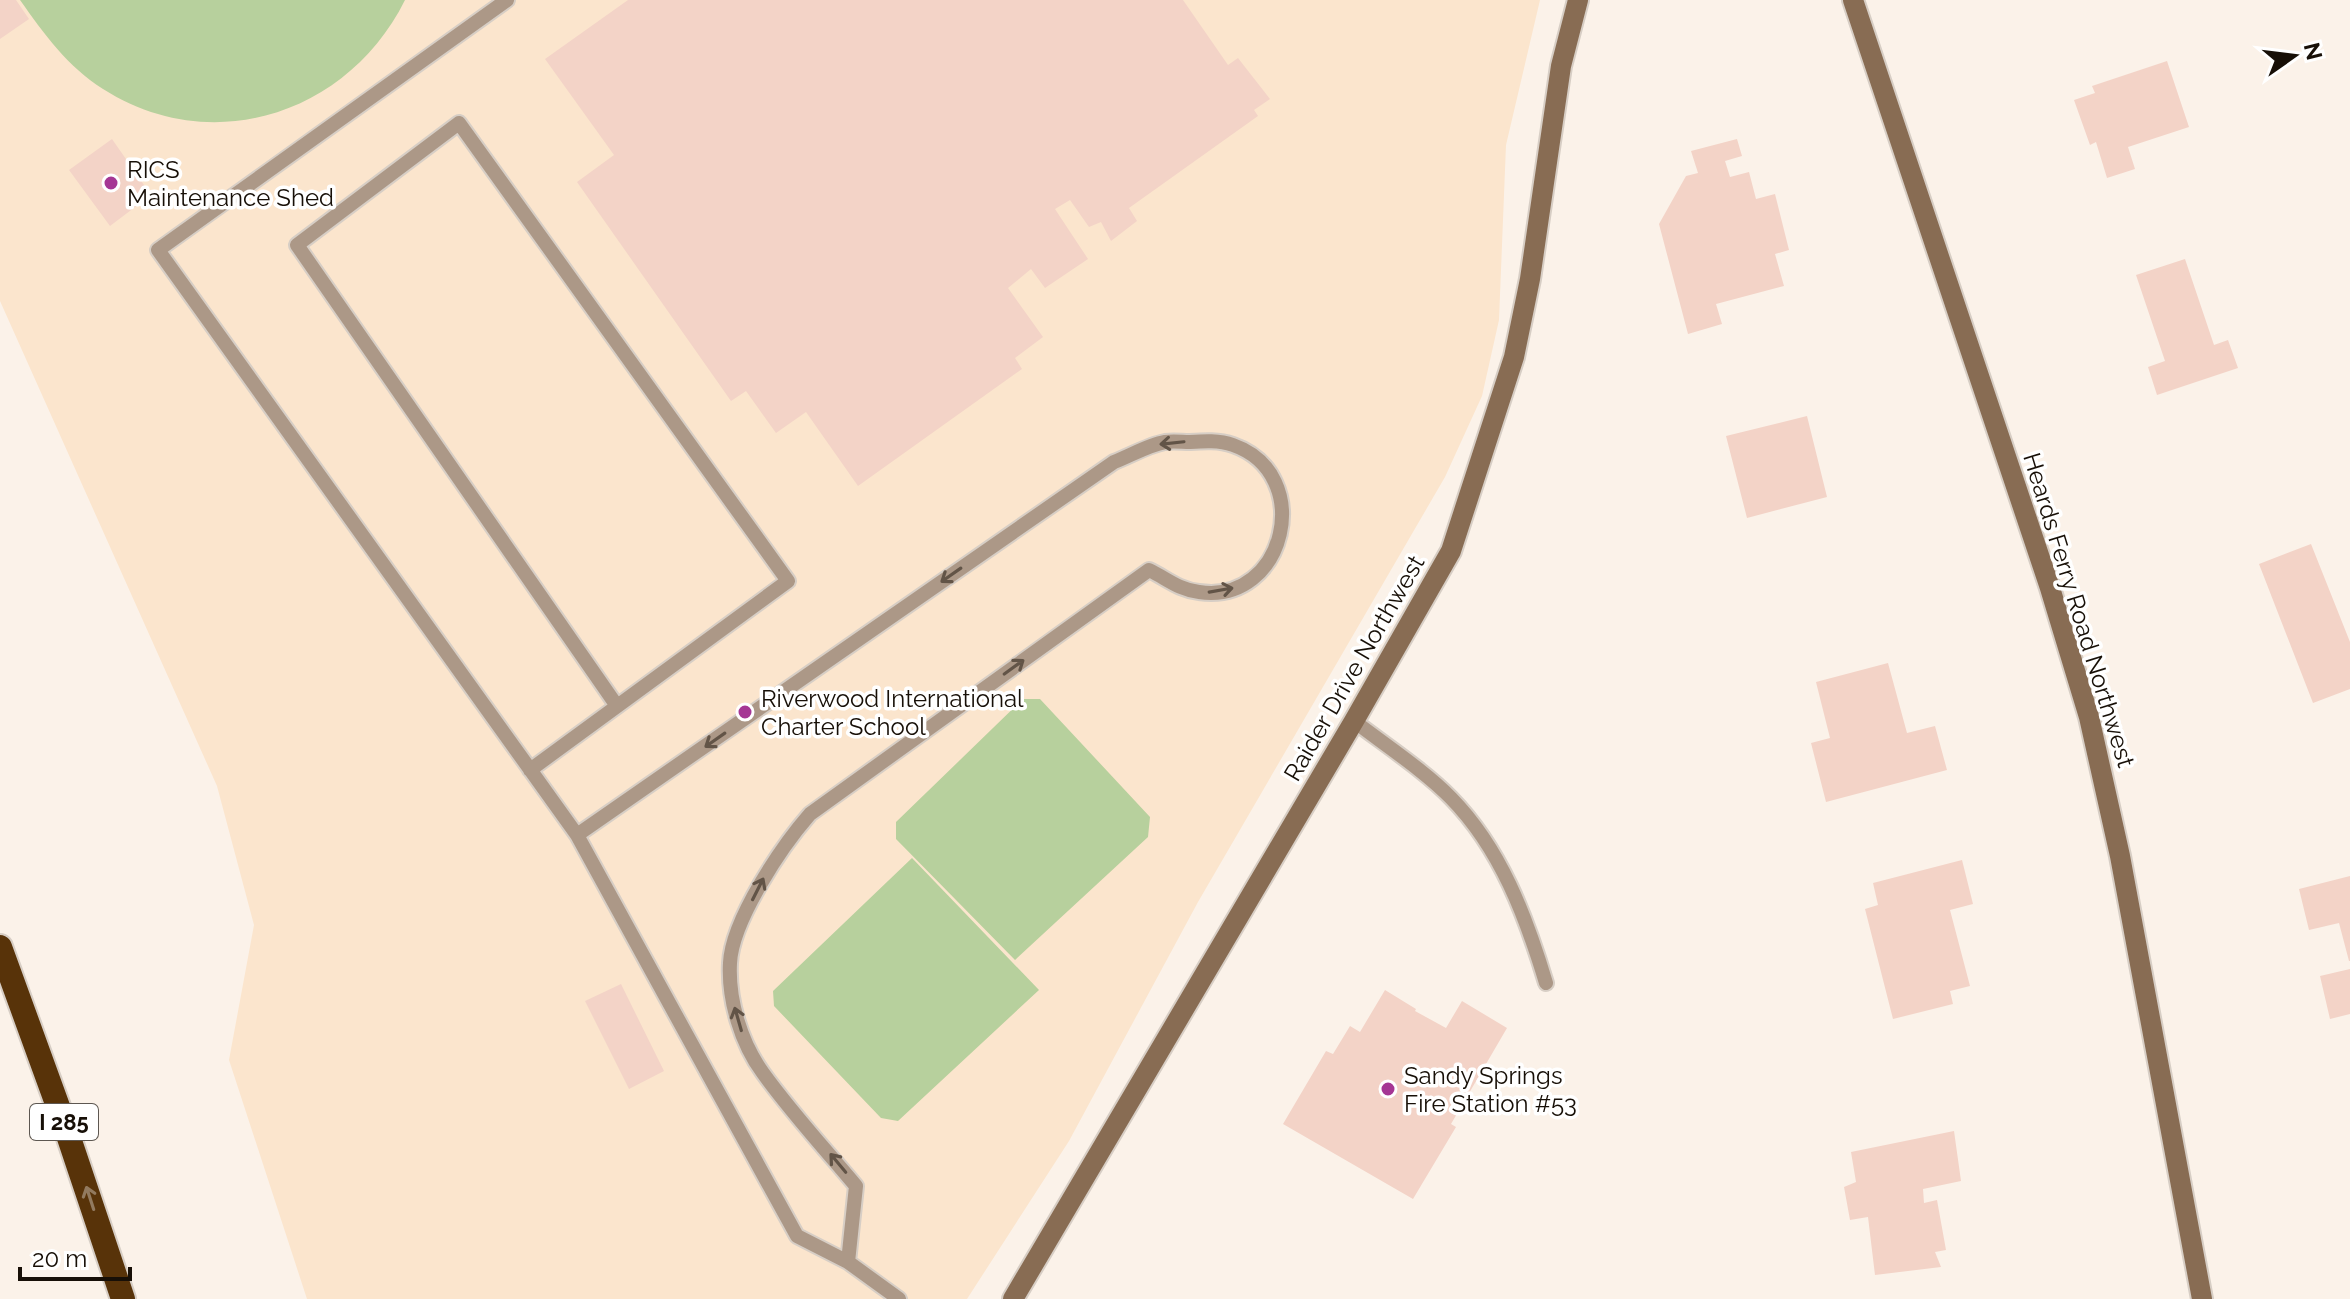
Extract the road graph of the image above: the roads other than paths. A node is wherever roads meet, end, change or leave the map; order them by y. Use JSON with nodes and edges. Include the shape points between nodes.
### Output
{"nodes":[{"id":1,"x":507,"y":0,"type":"edge"},
{"id":2,"x":1578,"y":0,"type":"edge"},
{"id":3,"x":1853,"y":0,"type":"edge"},
{"id":4,"x":617,"y":706,"type":"junction"},
{"id":5,"x":1354,"y":721,"type":"junction"},
{"id":6,"x":530,"y":770,"type":"junction"},
{"id":7,"x":577,"y":835,"type":"junction"},
{"id":8,"x":0,"y":947,"type":"edge"},
{"id":9,"x":1546,"y":983,"type":"dead end"},
{"id":10,"x":848,"y":1262,"type":"junction"},
{"id":11,"x":123,"y":1299,"type":"edge"},
{"id":12,"x":899,"y":1299,"type":"edge"},
{"id":13,"x":1013,"y":1299,"type":"edge"},
{"id":14,"x":2202,"y":1299,"type":"edge"}],
"edges":[{"from":1,"to":6,"type":"lane","via":[[158,250]]},
{"from":2,"to":5,"type":"street","name":"Raider Drive Northwest","via":[[1561,66],[1514,357],[1451,551]]},
{"from":3,"to":14,"type":"street","name":"Heards Ferry Road Northwest","via":[[2046,573],[2089,717]]},
{"from":4,"to":4,"type":"lane","via":[[788,581],[459,123],[297,245]]},
{"from":4,"to":6,"type":"lane"},
{"from":5,"to":9,"type":"lane","via":[[1451,797],[1479,833],[1525,915]]},
{"from":5,"to":13,"type":"street","name":"Raider Drive Northwest"},
{"from":6,"to":7,"type":"lane"},
{"from":7,"to":10,"type":"lane","via":[[797,1236]]},
{"from":10,"to":7,"type":"lane","one_way":true,"via":[[856,1186],[761,1071],[736,1020],[730,962],[748,909],[773,861],[810,814],[1149,570],[1182,589],[1202,593],[1240,586],[1257,575],[1279,543],[1282,503],[1276,485],[1250,454],[1213,441],[1164,442],[1114,462]]},
{"from":11,"to":8,"type":"highway","number":"I 285","one_way":true},
{"from":10,"to":12,"type":"lane"}]}
